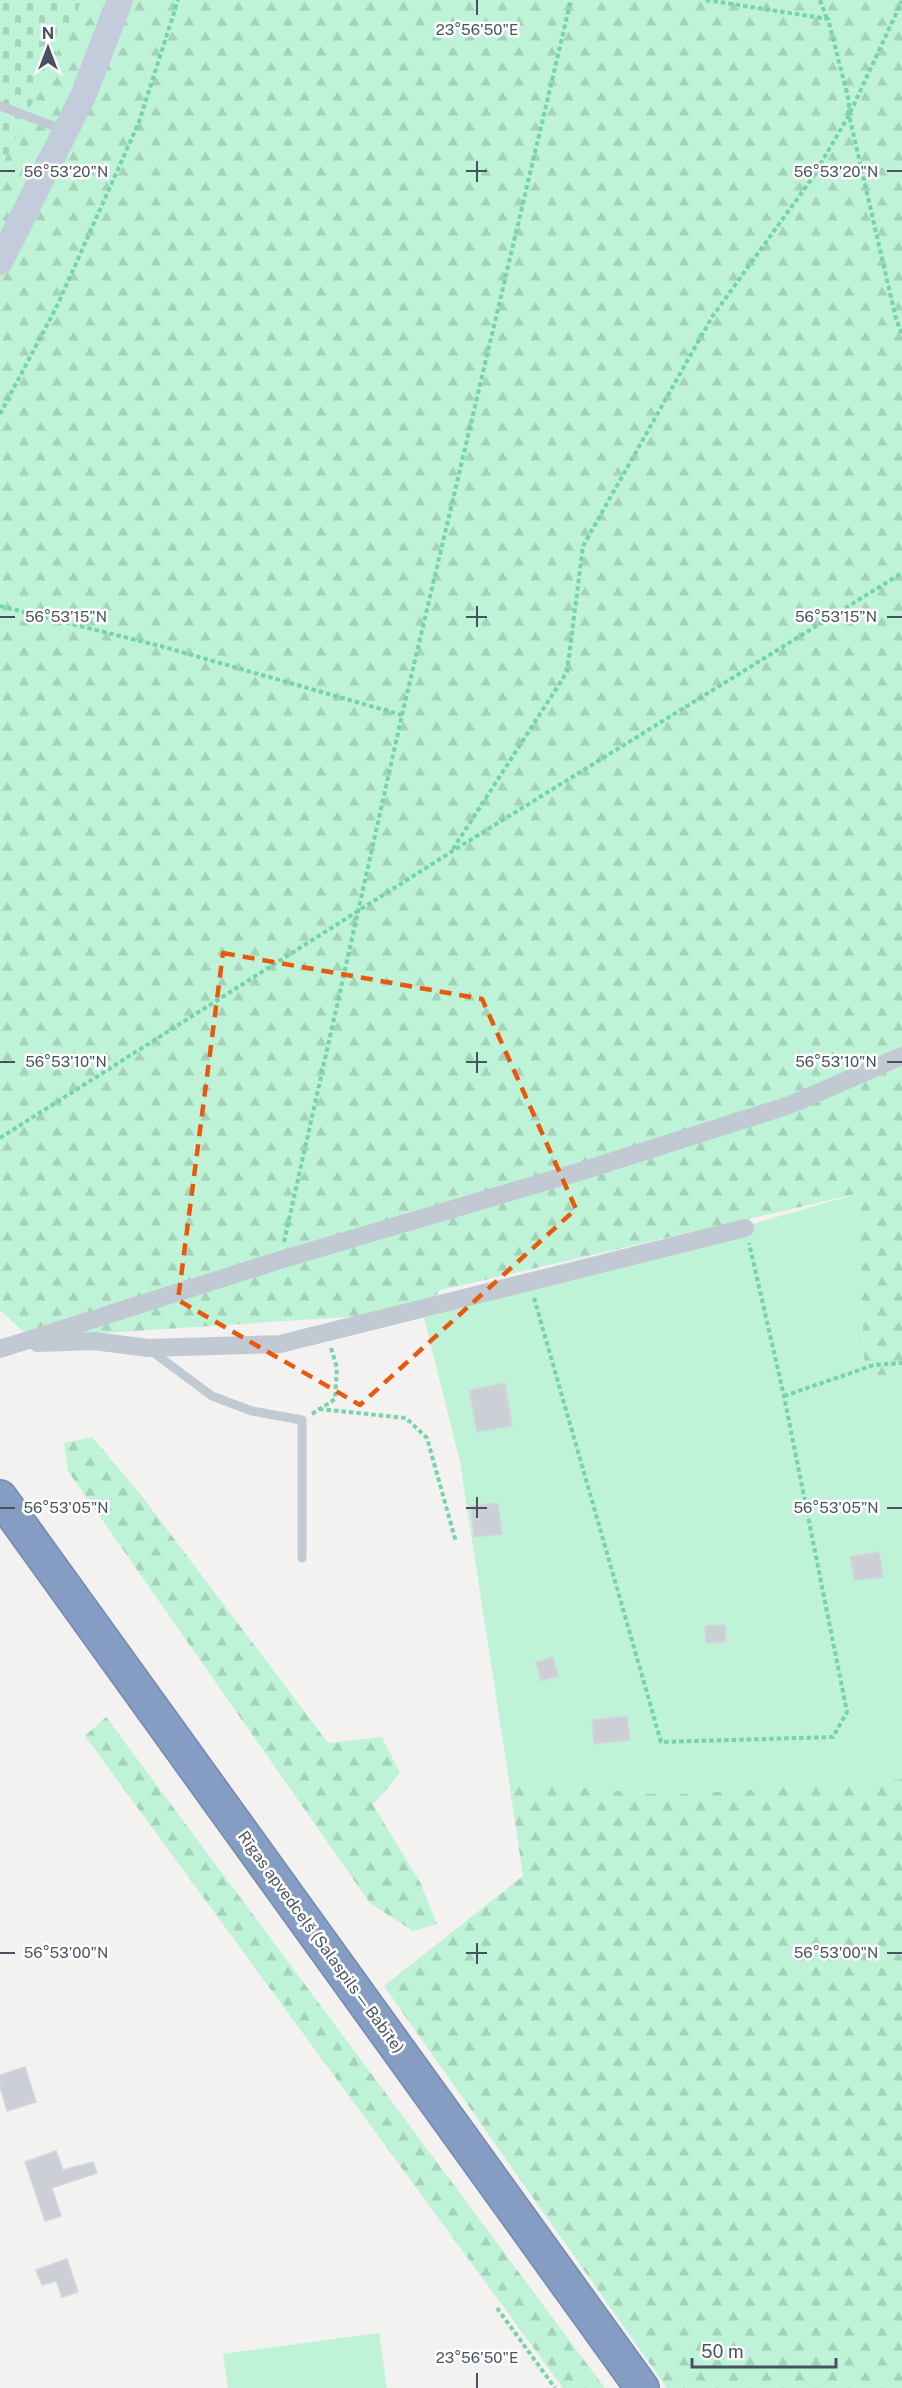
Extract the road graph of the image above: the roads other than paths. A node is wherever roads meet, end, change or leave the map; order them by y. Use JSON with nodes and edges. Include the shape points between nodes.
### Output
{"nodes":[{"id":1,"x":120,"y":0,"type":"edge"},
{"id":2,"x":0,"y":106,"type":"edge"},
{"id":3,"x":66,"y":131,"type":"junction"},
{"id":4,"x":0,"y":262,"type":"edge"},
{"id":5,"x":902,"y":1056,"type":"edge"},
{"id":6,"x":745,"y":1228,"type":"road end"},
{"id":7,"x":7,"y":1346,"type":"edge"},
{"id":8,"x":148,"y":1348,"type":"junction"},
{"id":9,"x":0,"y":1497,"type":"edge"},
{"id":10,"x":302,"y":1558,"type":"dead end"},
{"id":11,"x":642,"y":2388,"type":"edge"}],
"edges":[{"from":1,"to":3,"type":"main road"},
{"from":2,"to":3,"type":"lane"},
{"from":3,"to":4,"type":"main road"},
{"from":5,"to":7,"type":"street","via":[[790,1105]]},
{"from":6,"to":8,"type":"street","via":[[280,1344]]},
{"from":7,"to":8,"type":"street","via":[[94,1341]]},
{"from":8,"to":10,"type":"lane","via":[[212,1396],[252,1412],[302,1420]]},
{"from":9,"to":11,"type":"highway","name":"Rīgas apvedceļš (Salaspils — Babīte)"}]}
